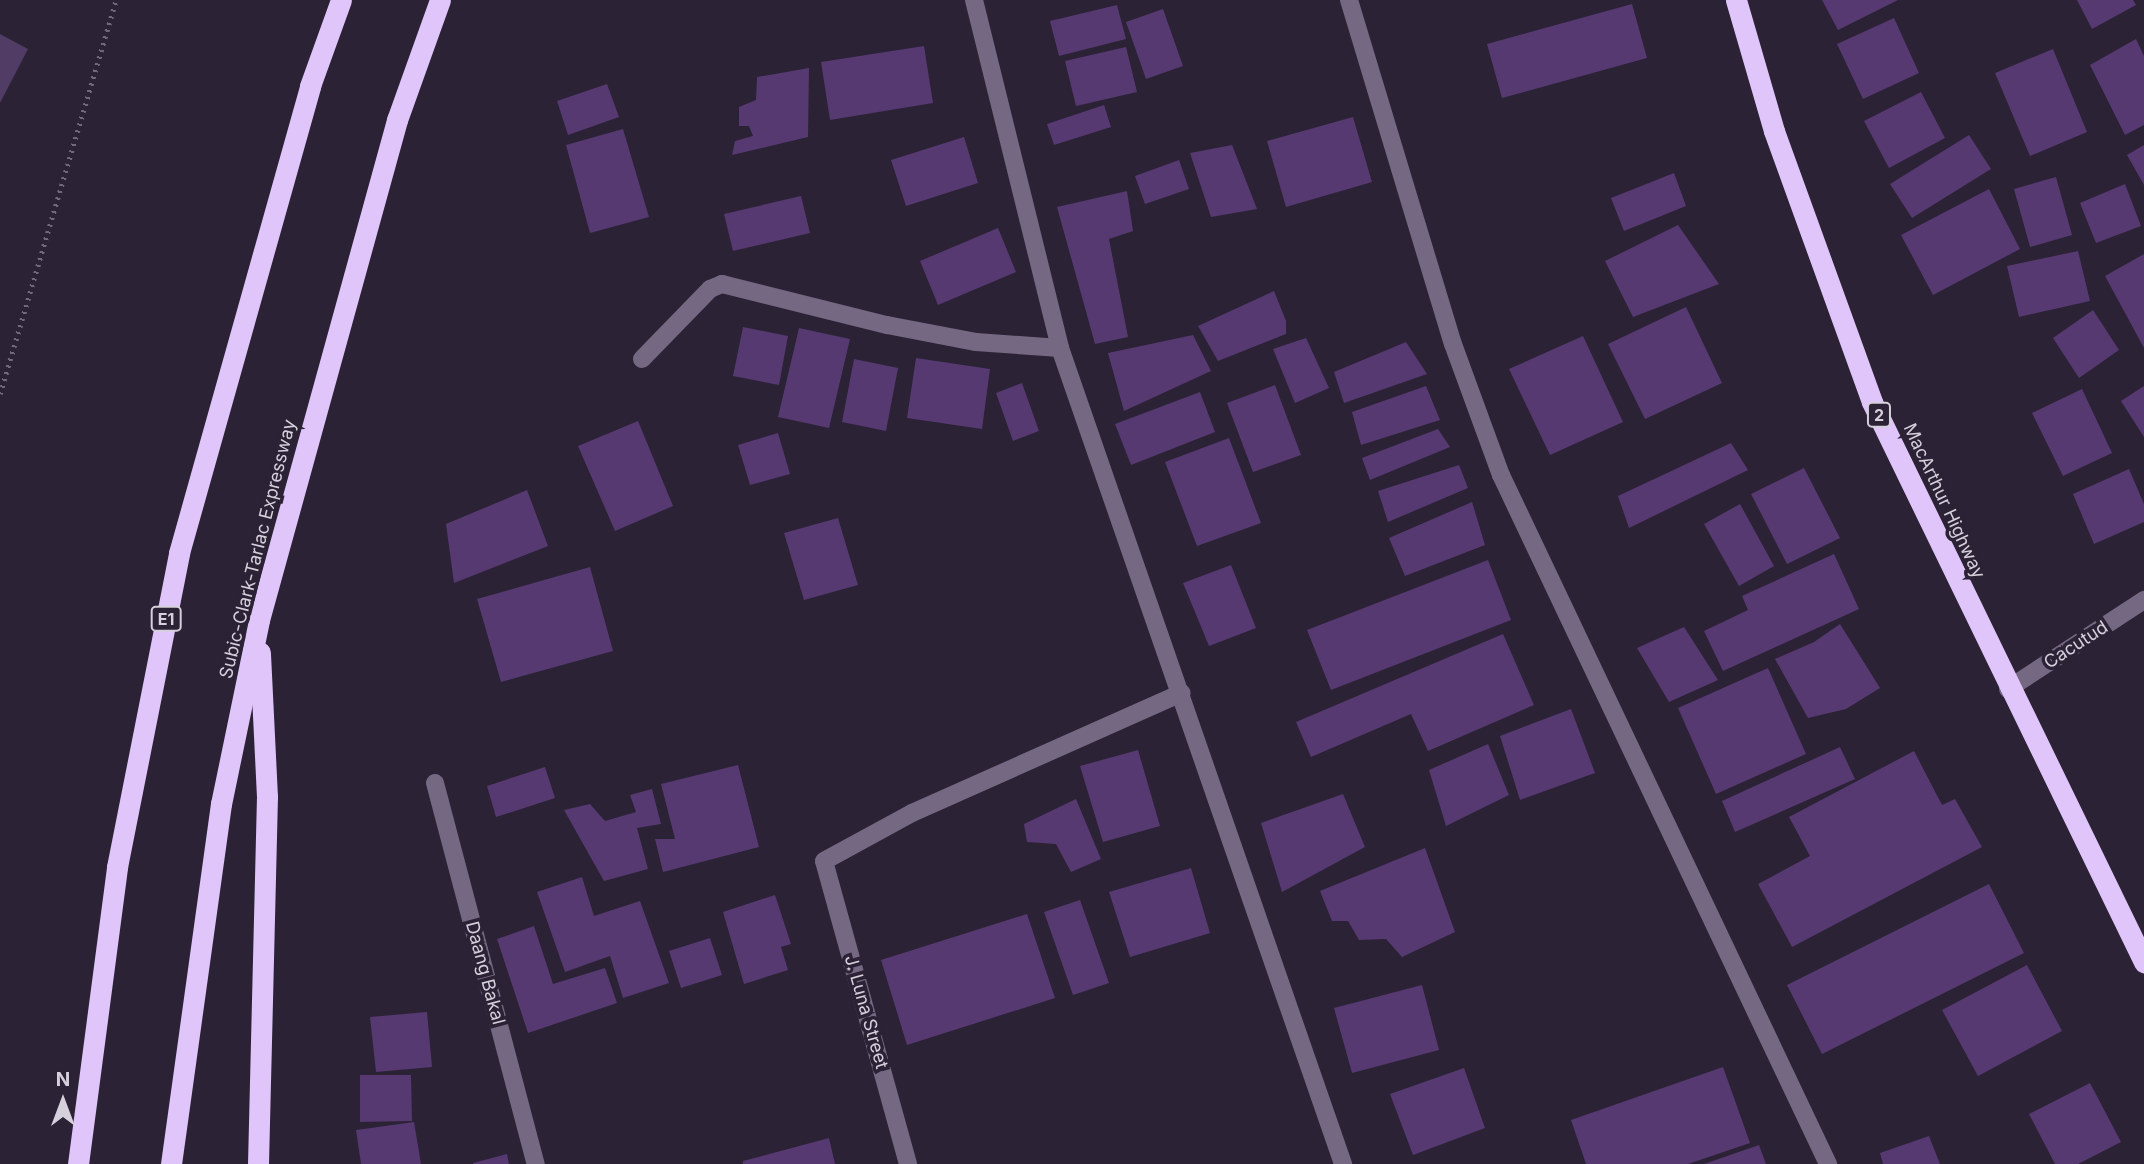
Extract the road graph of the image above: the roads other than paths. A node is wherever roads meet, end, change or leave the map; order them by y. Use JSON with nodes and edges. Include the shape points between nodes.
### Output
{"nodes":[{"id":1,"x":341,"y":0,"type":"edge"},
{"id":2,"x":440,"y":0,"type":"edge"},
{"id":3,"x":974,"y":0,"type":"edge"},
{"id":4,"x":1349,"y":0,"type":"edge"},
{"id":5,"x":1736,"y":0,"type":"edge"},
{"id":6,"x":1060,"y":348,"type":"junction"},
{"id":7,"x":642,"y":359,"type":"dead end"},
{"id":8,"x":2144,"y":600,"type":"edge"},
{"id":9,"x":259,"y":620,"type":"junction"},
{"id":10,"x":2008,"y":689,"type":"junction"},
{"id":11,"x":1182,"y":693,"type":"junction"},
{"id":12,"x":435,"y":783,"type":"dead end"},
{"id":13,"x":2144,"y":962,"type":"edge"},
{"id":14,"x":78,"y":1164,"type":"edge"},
{"id":15,"x":171,"y":1164,"type":"edge"},
{"id":16,"x":258,"y":1164,"type":"edge"},
{"id":17,"x":536,"y":1164,"type":"edge"},
{"id":18,"x":908,"y":1164,"type":"edge"},
{"id":19,"x":1343,"y":1164,"type":"edge"},
{"id":20,"x":1828,"y":1164,"type":"edge"}],
"edges":[{"from":1,"to":14,"type":"highway","number":"E1","via":[[310,86],[179,553],[117,867]]},
{"from":2,"to":9,"type":"highway","name":"Subic-Clark-Tarlac Expressway","via":[[397,120]]},
{"from":3,"to":6,"type":"street"},
{"from":4,"to":20,"type":"street","via":[[1453,344],[1500,475]]},
{"from":5,"to":10,"type":"highway","name":"MacArthur Highway","number":"2","via":[[1774,131],[1872,402]]},
{"from":6,"to":7,"type":"street","via":[[976,342],[900,328],[722,284],[710,289]]},
{"from":6,"to":11,"type":"street"},
{"from":8,"to":10,"type":"street","name":"Cacutud"},
{"from":9,"to":15,"type":"highway","name":"Subic-Clark-Tarlac Expressway","via":[[221,804]]},
{"from":9,"to":16,"type":"highway","via":[[267,797]]},
{"from":10,"to":13,"type":"highway","name":"MacArthur Highway","number":"2"},
{"from":11,"to":18,"type":"street","name":"J. Luna Street","via":[[912,814],[824,861]]},
{"from":11,"to":19,"type":"street"},
{"from":12,"to":17,"type":"street","name":"Daang Bakal"}]}
